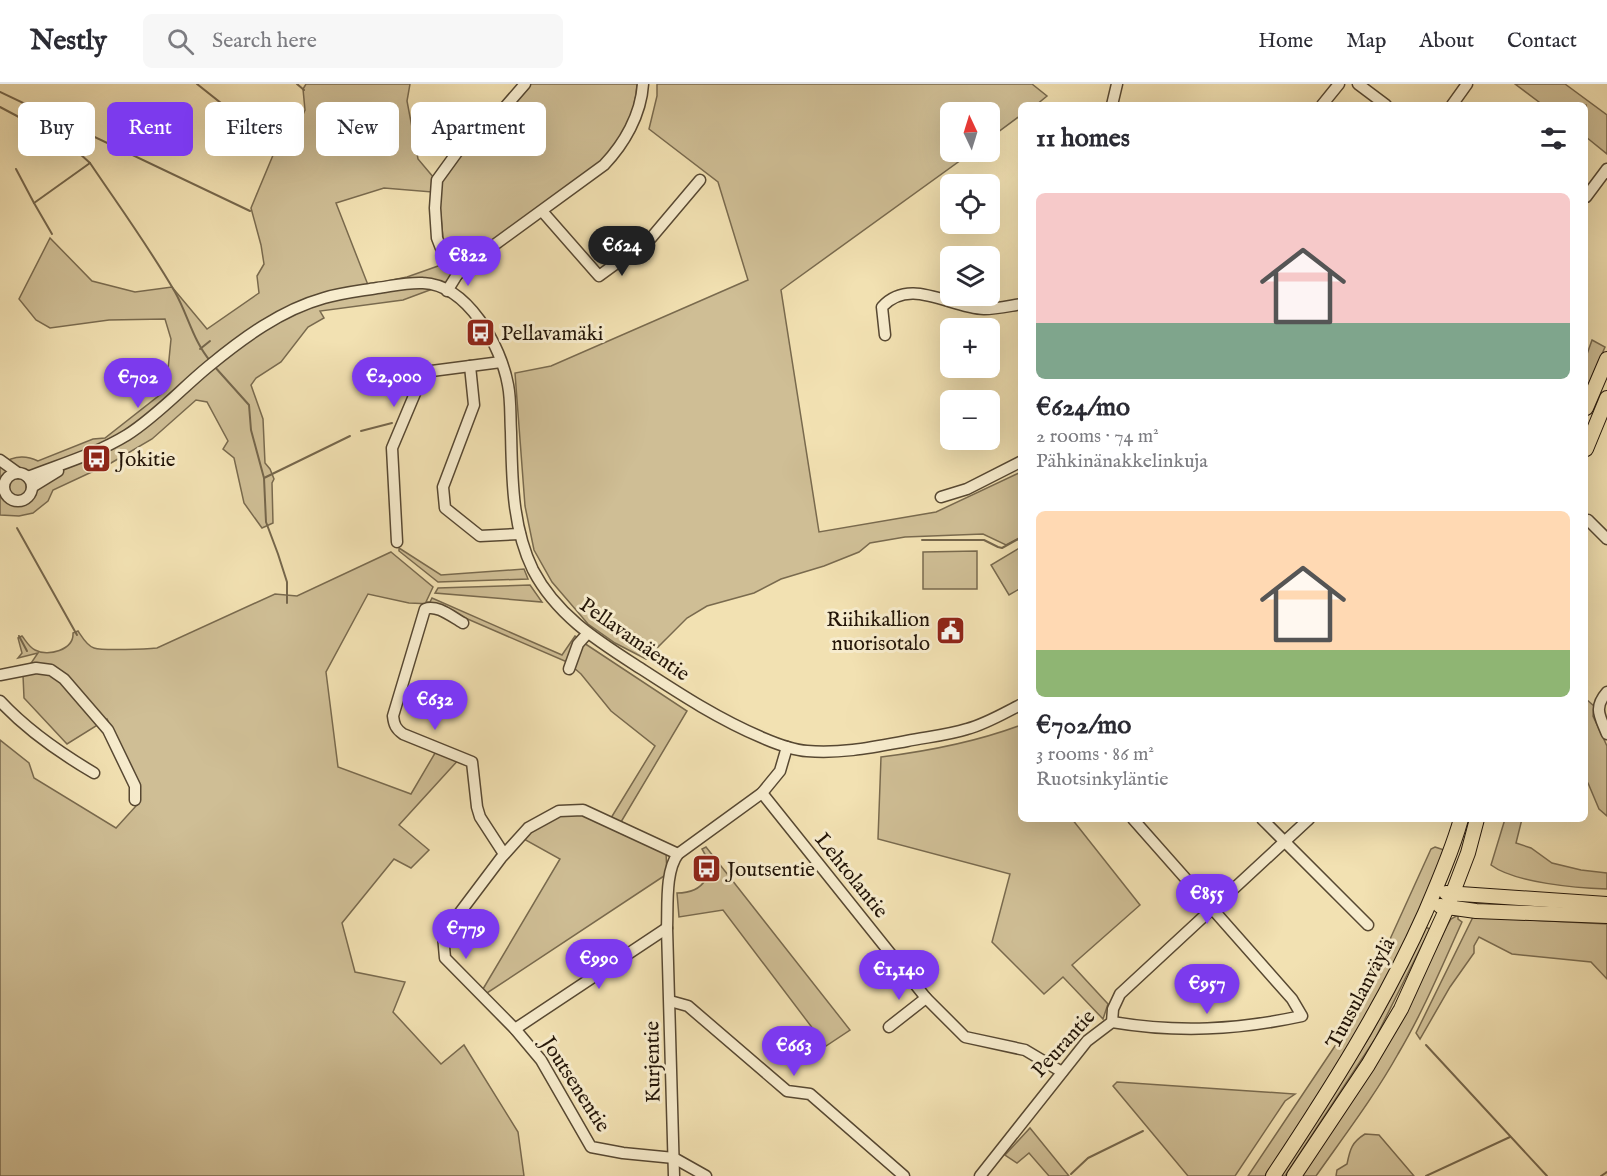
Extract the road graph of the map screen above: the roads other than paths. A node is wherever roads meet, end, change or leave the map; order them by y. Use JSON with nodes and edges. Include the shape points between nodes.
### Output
{"nodes":[{"id":1,"x":525,"y":84,"type":"edge"},
{"id":2,"x":643,"y":84,"type":"edge"},
{"id":3,"x":1117,"y":84,"type":"edge"},
{"id":4,"x":1339,"y":84,"type":"edge"},
{"id":5,"x":1358,"y":84,"type":"edge"},
{"id":6,"x":1467,"y":84,"type":"edge"},
{"id":7,"x":1113,"y":102,"type":"edge"},
{"id":8,"x":1324,"y":102,"type":"edge"},
{"id":9,"x":1382,"y":102,"type":"edge"},
{"id":10,"x":1454,"y":102,"type":"edge"},
{"id":11,"x":1607,"y":169,"type":"edge"},
{"id":12,"x":700,"y":180,"type":"dead end"},
{"id":13,"x":1588,"y":194,"type":"edge"},
{"id":14,"x":542,"y":211,"type":"junction"},
{"id":15,"x":458,"y":274,"type":"junction"},
{"id":16,"x":447,"y":291,"type":"junction"},
{"id":17,"x":1018,"y":305,"type":"edge"},
{"id":18,"x":885,"y":335,"type":"dead end"},
{"id":19,"x":1607,"y":359,"type":"edge"},
{"id":20,"x":501,"y":362,"type":"junction"},
{"id":21,"x":470,"y":366,"type":"junction"},
{"id":22,"x":1607,"y":398,"type":"edge"},
{"id":23,"x":1588,"y":403,"type":"edge"},
{"id":24,"x":1588,"y":444,"type":"edge"},
{"id":25,"x":0,"y":460,"type":"edge"},
{"id":26,"x":1018,"y":463,"type":"edge"},
{"id":27,"x":26,"y":479,"type":"junction"},
{"id":28,"x":3,"y":489,"type":"edge"},
{"id":29,"x":940,"y":497,"type":"dead end"},
{"id":30,"x":1588,"y":520,"type":"dead end"},
{"id":31,"x":520,"y":534,"type":"junction"},
{"id":32,"x":1607,"y":539,"type":"edge"},
{"id":33,"x":397,"y":542,"type":"dead end"},
{"id":34,"x":463,"y":623,"type":"dead end"},
{"id":35,"x":587,"y":634,"type":"junction"},
{"id":36,"x":569,"y":669,"type":"dead end"},
{"id":37,"x":0,"y":675,"type":"edge"},
{"id":38,"x":1607,"y":692,"type":"edge"},
{"id":39,"x":0,"y":700,"type":"edge"},
{"id":40,"x":1018,"y":706,"type":"edge"},
{"id":41,"x":1607,"y":734,"type":"edge"},
{"id":42,"x":787,"y":747,"type":"junction"},
{"id":43,"x":94,"y":773,"type":"dead end"},
{"id":44,"x":762,"y":793,"type":"junction"},
{"id":45,"x":135,"y":800,"type":"dead end"},
{"id":46,"x":1136,"y":822,"type":"edge"},
{"id":47,"x":1265,"y":822,"type":"edge"},
{"id":48,"x":1306,"y":822,"type":"edge"},
{"id":49,"x":1460,"y":822,"type":"edge"},
{"id":50,"x":1476,"y":822,"type":"edge"},
{"id":51,"x":1285,"y":842,"type":"junction"},
{"id":52,"x":504,"y":854,"type":"junction"},
{"id":53,"x":678,"y":854,"type":"junction"},
{"id":54,"x":1452,"y":894,"type":"junction"},
{"id":55,"x":1432,"y":896,"type":"junction"},
{"id":56,"x":1607,"y":904,"type":"edge"},
{"id":57,"x":1447,"y":908,"type":"junction"},
{"id":58,"x":1212,"y":909,"type":"junction"},
{"id":59,"x":1607,"y":916,"type":"edge"},
{"id":60,"x":1368,"y":925,"type":"dead end"},
{"id":61,"x":667,"y":928,"type":"junction"},
{"id":62,"x":926,"y":998,"type":"junction"},
{"id":63,"x":670,"y":1001,"type":"junction"},
{"id":64,"x":1112,"y":1022,"type":"junction"},
{"id":65,"x":889,"y":1027,"type":"dead end"},
{"id":66,"x":515,"y":1029,"type":"junction"},
{"id":67,"x":1062,"y":1072,"type":"junction"},
{"id":68,"x":674,"y":1158,"type":"junction"},
{"id":69,"x":674,"y":1176,"type":"edge"},
{"id":70,"x":706,"y":1176,"type":"edge"},
{"id":71,"x":904,"y":1176,"type":"edge"},
{"id":72,"x":981,"y":1176,"type":"edge"},
{"id":73,"x":1273,"y":1176,"type":"edge"},
{"id":74,"x":1294,"y":1176,"type":"edge"}],
"edges":[{"from":1,"to":15,"type":"street","via":[[458,152],[437,180],[437,238],[444,256]]},
{"from":2,"to":14,"type":"street","via":[[620,148]]},
{"from":3,"to":7,"type":"street"},
{"from":4,"to":8,"type":"street"},
{"from":5,"to":9,"type":"street"},
{"from":6,"to":10,"type":"street"},
{"from":11,"to":13,"type":"street"},
{"from":12,"to":14,"type":"street","via":[[651,238],[599,276]]},
{"from":14,"to":15,"type":"street"},
{"from":15,"to":16,"type":"street"},
{"from":16,"to":20,"type":"street","name":"Pellavamäentie","via":[[472,308]]},
{"from":16,"to":27,"type":"street","name":"Pellavamäentie","via":[[423,283],[346,293],[323,298],[279,317],[231,348],[127,435]]},
{"from":17,"to":18,"type":"street","via":[[983,309],[910,292],[889,299],[882,307]]},
{"from":19,"to":23,"type":"main road"},
{"from":20,"to":21,"type":"street"},
{"from":20,"to":31,"type":"street","name":"Pellavamäentie","via":[[509,390]]},
{"from":21,"to":31,"type":"street","via":[[474,405],[444,487],[445,508],[480,536]]},
{"from":21,"to":33,"type":"street","via":[[424,372],[392,448]]},
{"from":22,"to":24,"type":"main road"},
{"from":25,"to":27,"type":"street"},
{"from":26,"to":29,"type":"street","via":[[967,489]]},
{"from":27,"to":28,"type":"street","via":[[8,476]]},
{"from":27,"to":28,"type":"street","via":[[31,493],[22,500]]},
{"from":30,"to":32,"type":"street"},
{"from":31,"to":35,"type":"street","name":"Pellavamäentie","via":[[546,592]]},
{"from":34,"to":52,"type":"street","via":[[435,608],[425,609],[394,723],[403,734],[472,762],[480,817]]},
{"from":35,"to":36,"type":"street","via":[[578,644]]},
{"from":35,"to":42,"type":"street","name":"Pellavamäentie","via":[[712,714]]},
{"from":37,"to":45,"type":"street","via":[[36,668],[51,670],[64,680],[108,730],[135,786]]},
{"from":38,"to":41,"type":"street","via":[[1600,700],[1598,712]]},
{"from":39,"to":43,"type":"street","via":[[13,715]]},
{"from":40,"to":42,"type":"street","name":"Pellavamäentie","via":[[951,733],[847,751]]},
{"from":42,"to":44,"type":"street","via":[[780,771]]},
{"from":44,"to":53,"type":"street"},
{"from":44,"to":62,"type":"street","name":"Lehtolantie"},
{"from":46,"to":58,"type":"street"},
{"from":47,"to":51,"type":"street"},
{"from":48,"to":51,"type":"street","name":"Peurantie"},
{"from":49,"to":55,"type":"main road","name":"Tuusulanväylä"},
{"from":50,"to":54,"type":"main road","name":"Tuusulanväylä"},
{"from":51,"to":58,"type":"street","name":"Peurantie"},
{"from":51,"to":60,"type":"street"},
{"from":52,"to":53,"type":"street","name":"Joutsenentie","via":[[528,828],[559,811],[583,810]]},
{"from":52,"to":66,"type":"street","name":"Joutsenentie","via":[[443,935],[445,958]]},
{"from":53,"to":61,"type":"street","name":"Kurjentie","via":[[668,888]]},
{"from":54,"to":55,"type":"main road"},
{"from":54,"to":56,"type":"main road"},
{"from":54,"to":57,"type":"main road","name":"Tuusulanväylä"},
{"from":55,"to":57,"type":"main road"},
{"from":55,"to":73,"type":"main road","name":"Tuusulanväylä","via":[[1383,1001]]},
{"from":57,"to":59,"type":"main road"},
{"from":57,"to":74,"type":"main road","name":"Tuusulanväylä","via":[[1401,1008]]},
{"from":58,"to":64,"type":"street","name":"Peurantie","via":[[1120,994]]},
{"from":58,"to":64,"type":"street","via":[[1292,999],[1302,1016],[1213,1030]]},
{"from":61,"to":63,"type":"street","name":"Kurjentie"},
{"from":61,"to":66,"type":"street"},
{"from":62,"to":65,"type":"street"},
{"from":62,"to":67,"type":"street","name":"Lehtolantie","via":[[965,1037],[1025,1050]]},
{"from":63,"to":68,"type":"street","name":"Kurjentie"},
{"from":63,"to":71,"type":"street","via":[[688,1006],[787,1091],[810,1094]]},
{"from":64,"to":67,"type":"street","name":"Peurantie","via":[[1087,1041]]},
{"from":66,"to":68,"type":"street","name":"Joutsenentie","via":[[541,1060],[591,1147]]},
{"from":67,"to":72,"type":"street","name":"Peurantie"},
{"from":68,"to":69,"type":"street","name":"Kurjentie"},
{"from":68,"to":70,"type":"street"}]}
